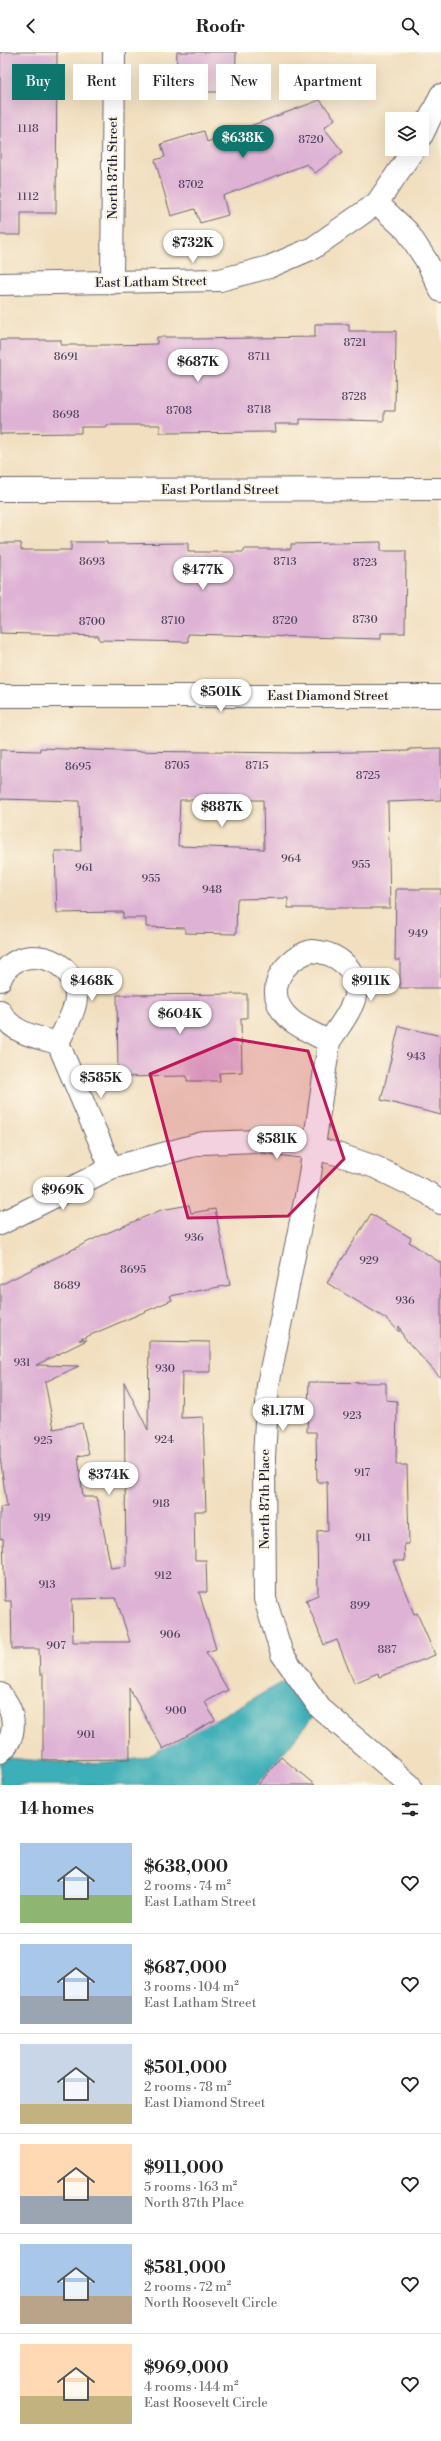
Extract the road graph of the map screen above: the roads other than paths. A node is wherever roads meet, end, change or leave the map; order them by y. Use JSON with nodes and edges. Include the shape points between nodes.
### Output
{"nodes":[{"id":1,"x":114,"y":52,"type":"edge"},
{"id":2,"x":441,"y":94,"type":"edge"},
{"id":3,"x":429,"y":120,"type":"edge"},
{"id":4,"x":409,"y":156,"type":"edge"},
{"id":5,"x":378,"y":203,"type":"junction"},
{"id":6,"x":112,"y":283,"type":"junction"},
{"id":7,"x":0,"y":284,"type":"edge"},
{"id":8,"x":441,"y":292,"type":"edge"},
{"id":9,"x":441,"y":489,"type":"edge"},
{"id":10,"x":0,"y":490,"type":"edge"},
{"id":11,"x":0,"y":696,"type":"edge"},
{"id":12,"x":441,"y":696,"type":"edge"},
{"id":13,"x":0,"y":980,"type":"edge"},
{"id":14,"x":0,"y":1012,"type":"edge"},
{"id":15,"x":329,"y":1042,"type":"dead end"},
{"id":16,"x":58,"y":1043,"type":"junction"},
{"id":17,"x":314,"y":1148,"type":"junction"},
{"id":18,"x":111,"y":1168,"type":"junction"},
{"id":19,"x":441,"y":1203,"type":"edge"},
{"id":20,"x":0,"y":1224,"type":"edge"},
{"id":21,"x":0,"y":1694,"type":"edge"},
{"id":22,"x":0,"y":1752,"type":"edge"},
{"id":23,"x":410,"y":1785,"type":"edge"}],
"edges":[{"from":1,"to":6,"type":"street","name":"North 87th Street"},
{"from":2,"to":3,"type":"street"},
{"from":4,"to":5,"type":"street"},
{"from":5,"to":6,"type":"street","name":"East Latham Street","via":[[313,248],[269,267],[220,280]]},
{"from":5,"to":8,"type":"street","via":[[407,231],[426,260]]},
{"from":6,"to":7,"type":"street","name":"East Latham Street"},
{"from":9,"to":10,"type":"street","name":"East Portland Street"},
{"from":11,"to":12,"type":"street","name":"East Diamond Street"},
{"from":13,"to":16,"type":"street","via":[[10,966],[20,959],[46,957],[59,963],[74,985],[76,998]]},
{"from":14,"to":16,"type":"street","via":[[18,1031]]},
{"from":15,"to":17,"type":"street","name":"North 87th Place"},
{"from":16,"to":18,"type":"street"},
{"from":17,"to":18,"type":"street","via":[[258,1141],[203,1143]]},
{"from":17,"to":19,"type":"street","via":[[375,1167],[428,1193]]},
{"from":17,"to":23,"type":"street","name":"North 87th Place","via":[[268,1385],[264,1458],[265,1599],[282,1654],[320,1708]]},
{"from":18,"to":20,"type":"street"},
{"from":21,"to":22,"type":"street","via":[[7,1701],[13,1725],[11,1737]]}]}
